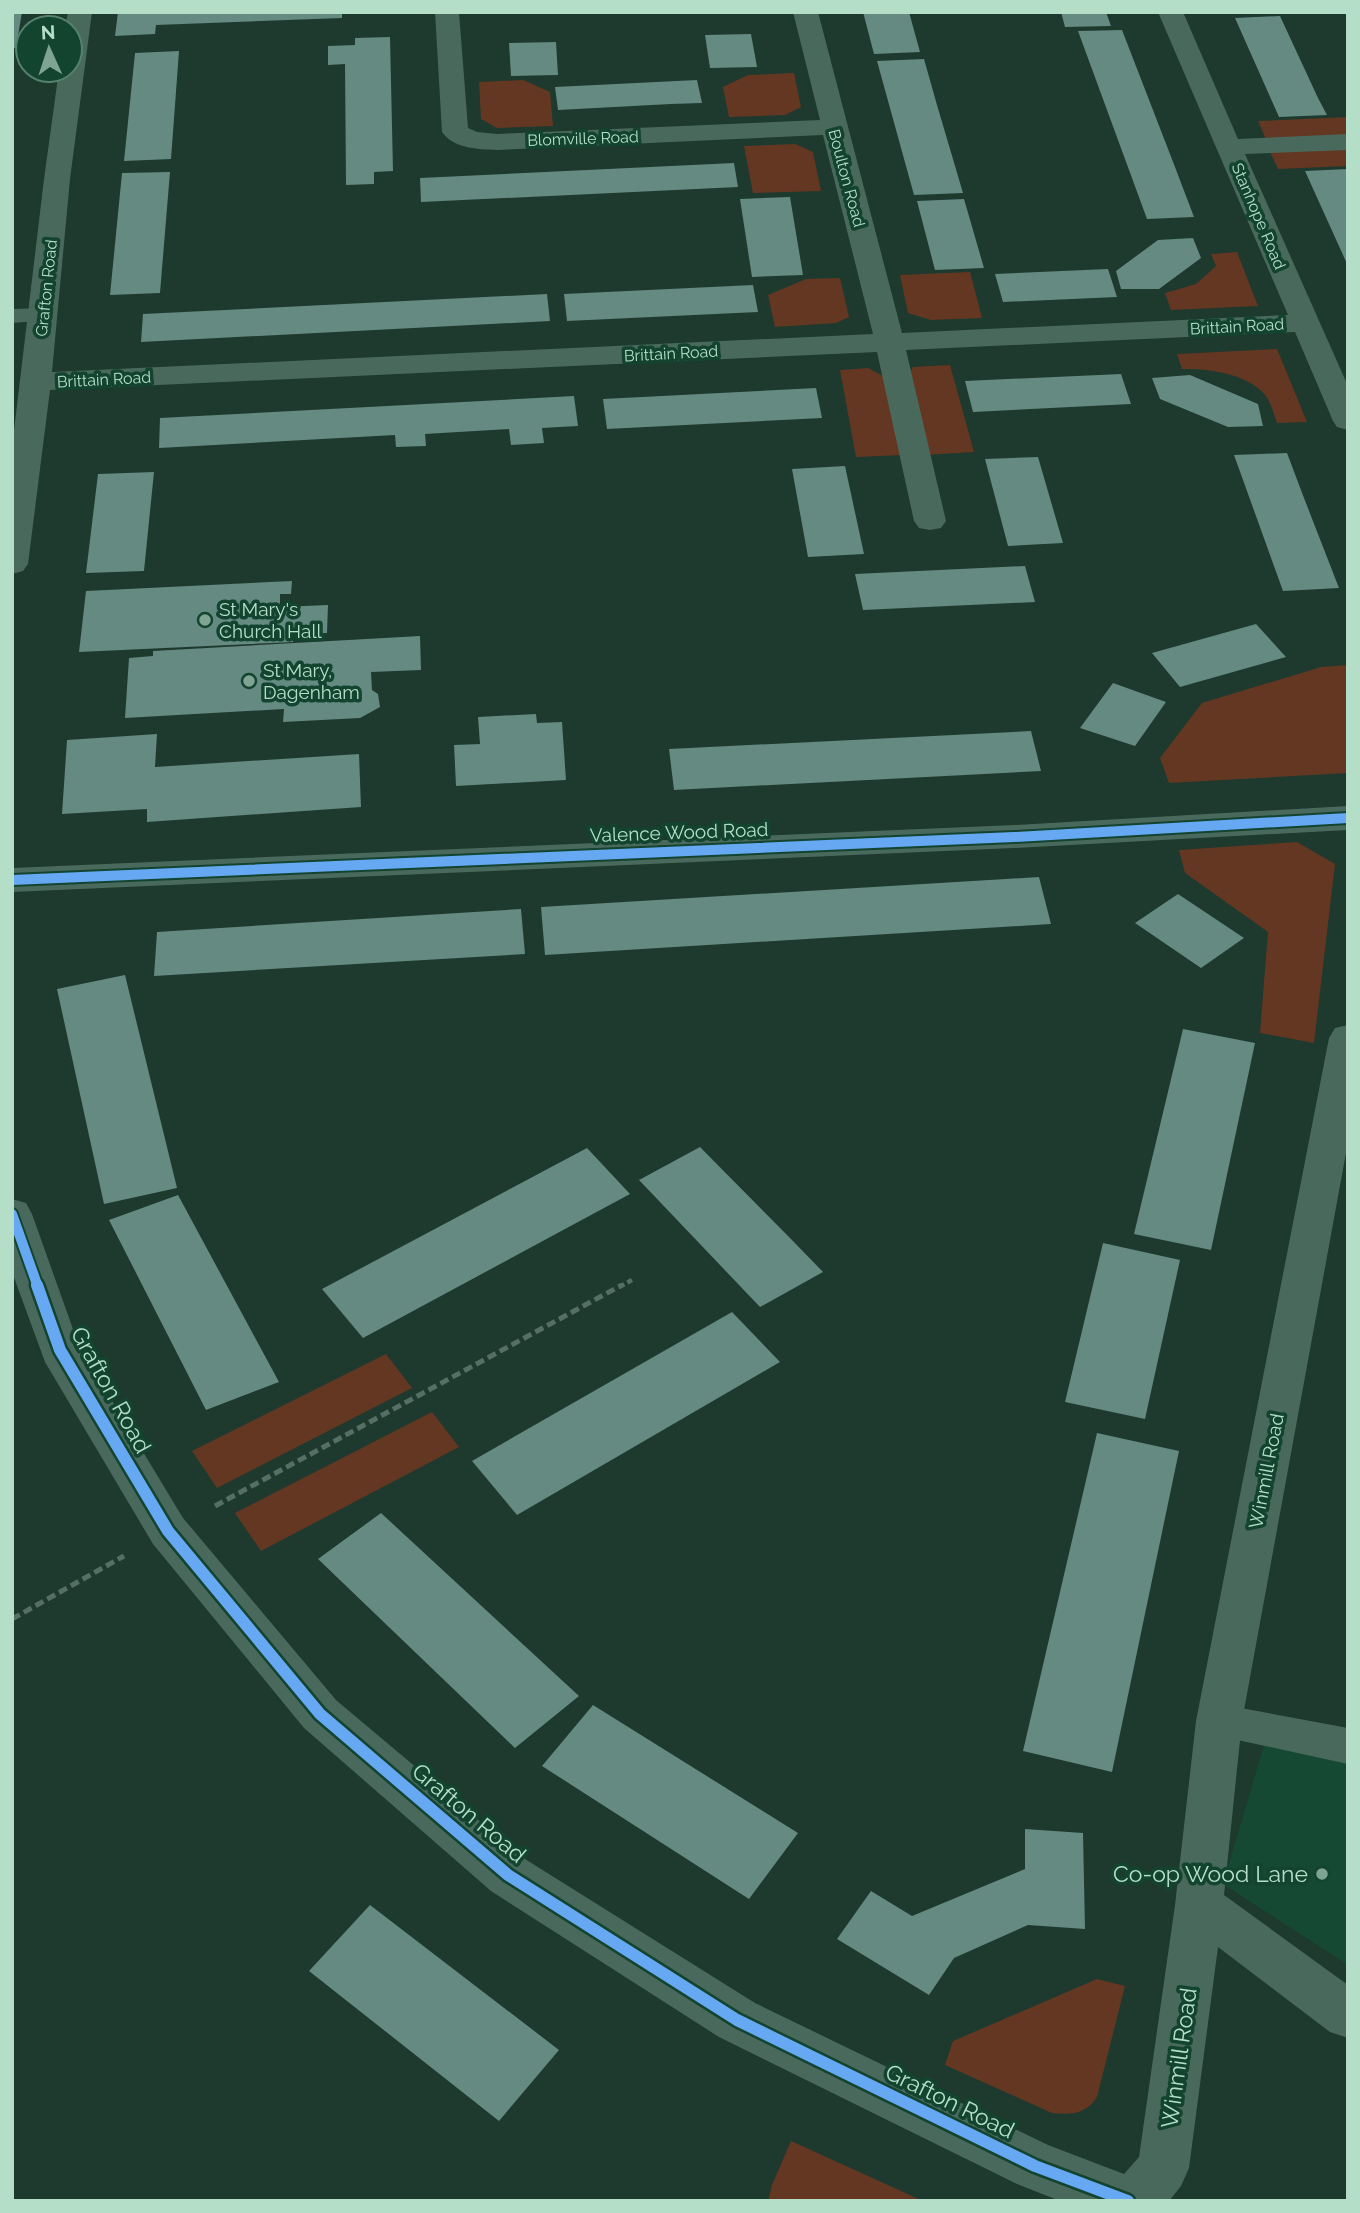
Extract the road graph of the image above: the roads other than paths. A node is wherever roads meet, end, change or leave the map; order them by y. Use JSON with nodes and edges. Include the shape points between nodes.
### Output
{"nodes":[{"id":1,"x":80,"y":12,"type":"edge"},
{"id":2,"x":447,"y":12,"type":"edge"},
{"id":3,"x":804,"y":12,"type":"edge"},
{"id":4,"x":1170,"y":12,"type":"edge"},
{"id":5,"x":833,"y":127,"type":"junction"},
{"id":6,"x":1348,"y":142,"type":"edge"},
{"id":7,"x":1229,"y":147,"type":"junction"},
{"id":8,"x":43,"y":315,"type":"junction"},
{"id":9,"x":12,"y":316,"type":"edge"},
{"id":10,"x":1305,"y":323,"type":"junction"},
{"id":11,"x":890,"y":343,"type":"junction"},
{"id":12,"x":36,"y":382,"type":"junction"},
{"id":13,"x":1348,"y":421,"type":"edge"},
{"id":14,"x":930,"y":521,"type":"dead end"},
{"id":15,"x":12,"y":564,"type":"edge"},
{"id":16,"x":1348,"y":818,"type":"edge"},
{"id":17,"x":12,"y":880,"type":"edge"},
{"id":18,"x":1348,"y":1038,"type":"edge"},
{"id":19,"x":12,"y":1214,"type":"edge"},
{"id":20,"x":1219,"y":1721,"type":"junction"},
{"id":21,"x":1348,"y":1746,"type":"edge"},
{"id":22,"x":1199,"y":1905,"type":"junction"},
{"id":23,"x":1348,"y":2015,"type":"edge"},
{"id":24,"x":1128,"y":2201,"type":"edge"},
{"id":25,"x":1135,"y":2201,"type":"edge"}],
"edges":[{"from":1,"to":8,"type":"street","name":"Grafton Road"},
{"from":2,"to":5,"type":"street","name":"Blomville Road","via":[[455,132],[471,140]]},
{"from":3,"to":5,"type":"street","name":"Boulton Road"},
{"from":4,"to":7,"type":"street","name":"Stanhope Road"},
{"from":5,"to":11,"type":"street","name":"Boulton Road"},
{"from":6,"to":7,"type":"street"},
{"from":7,"to":10,"type":"street","name":"Stanhope Road"},
{"from":8,"to":9,"type":"lane"},
{"from":8,"to":12,"type":"street","name":"Grafton Road"},
{"from":10,"to":11,"type":"street","name":"Brittain Road"},
{"from":10,"to":13,"type":"street","name":"Stanhope Road"},
{"from":11,"to":12,"type":"street","name":"Brittain Road"},
{"from":11,"to":14,"type":"street","name":"Boulton Road"},
{"from":12,"to":15,"type":"street","name":"Grafton Road"},
{"from":16,"to":17,"type":"street","name":"Valence Wood Road","via":[[1173,830]]},
{"from":18,"to":20,"type":"street","name":"Winmill Road"},
{"from":19,"to":24,"type":"street","name":"Grafton Road","via":[[60,1350],[168,1531],[320,1714],[508,1875],[737,2021],[1035,2166]]},
{"from":20,"to":21,"type":"lane"},
{"from":20,"to":22,"type":"street","name":"Winmill Road"},
{"from":22,"to":23,"type":"street"},
{"from":22,"to":25,"type":"street","name":"Winmill Road","via":[[1163,2168]]}]}
